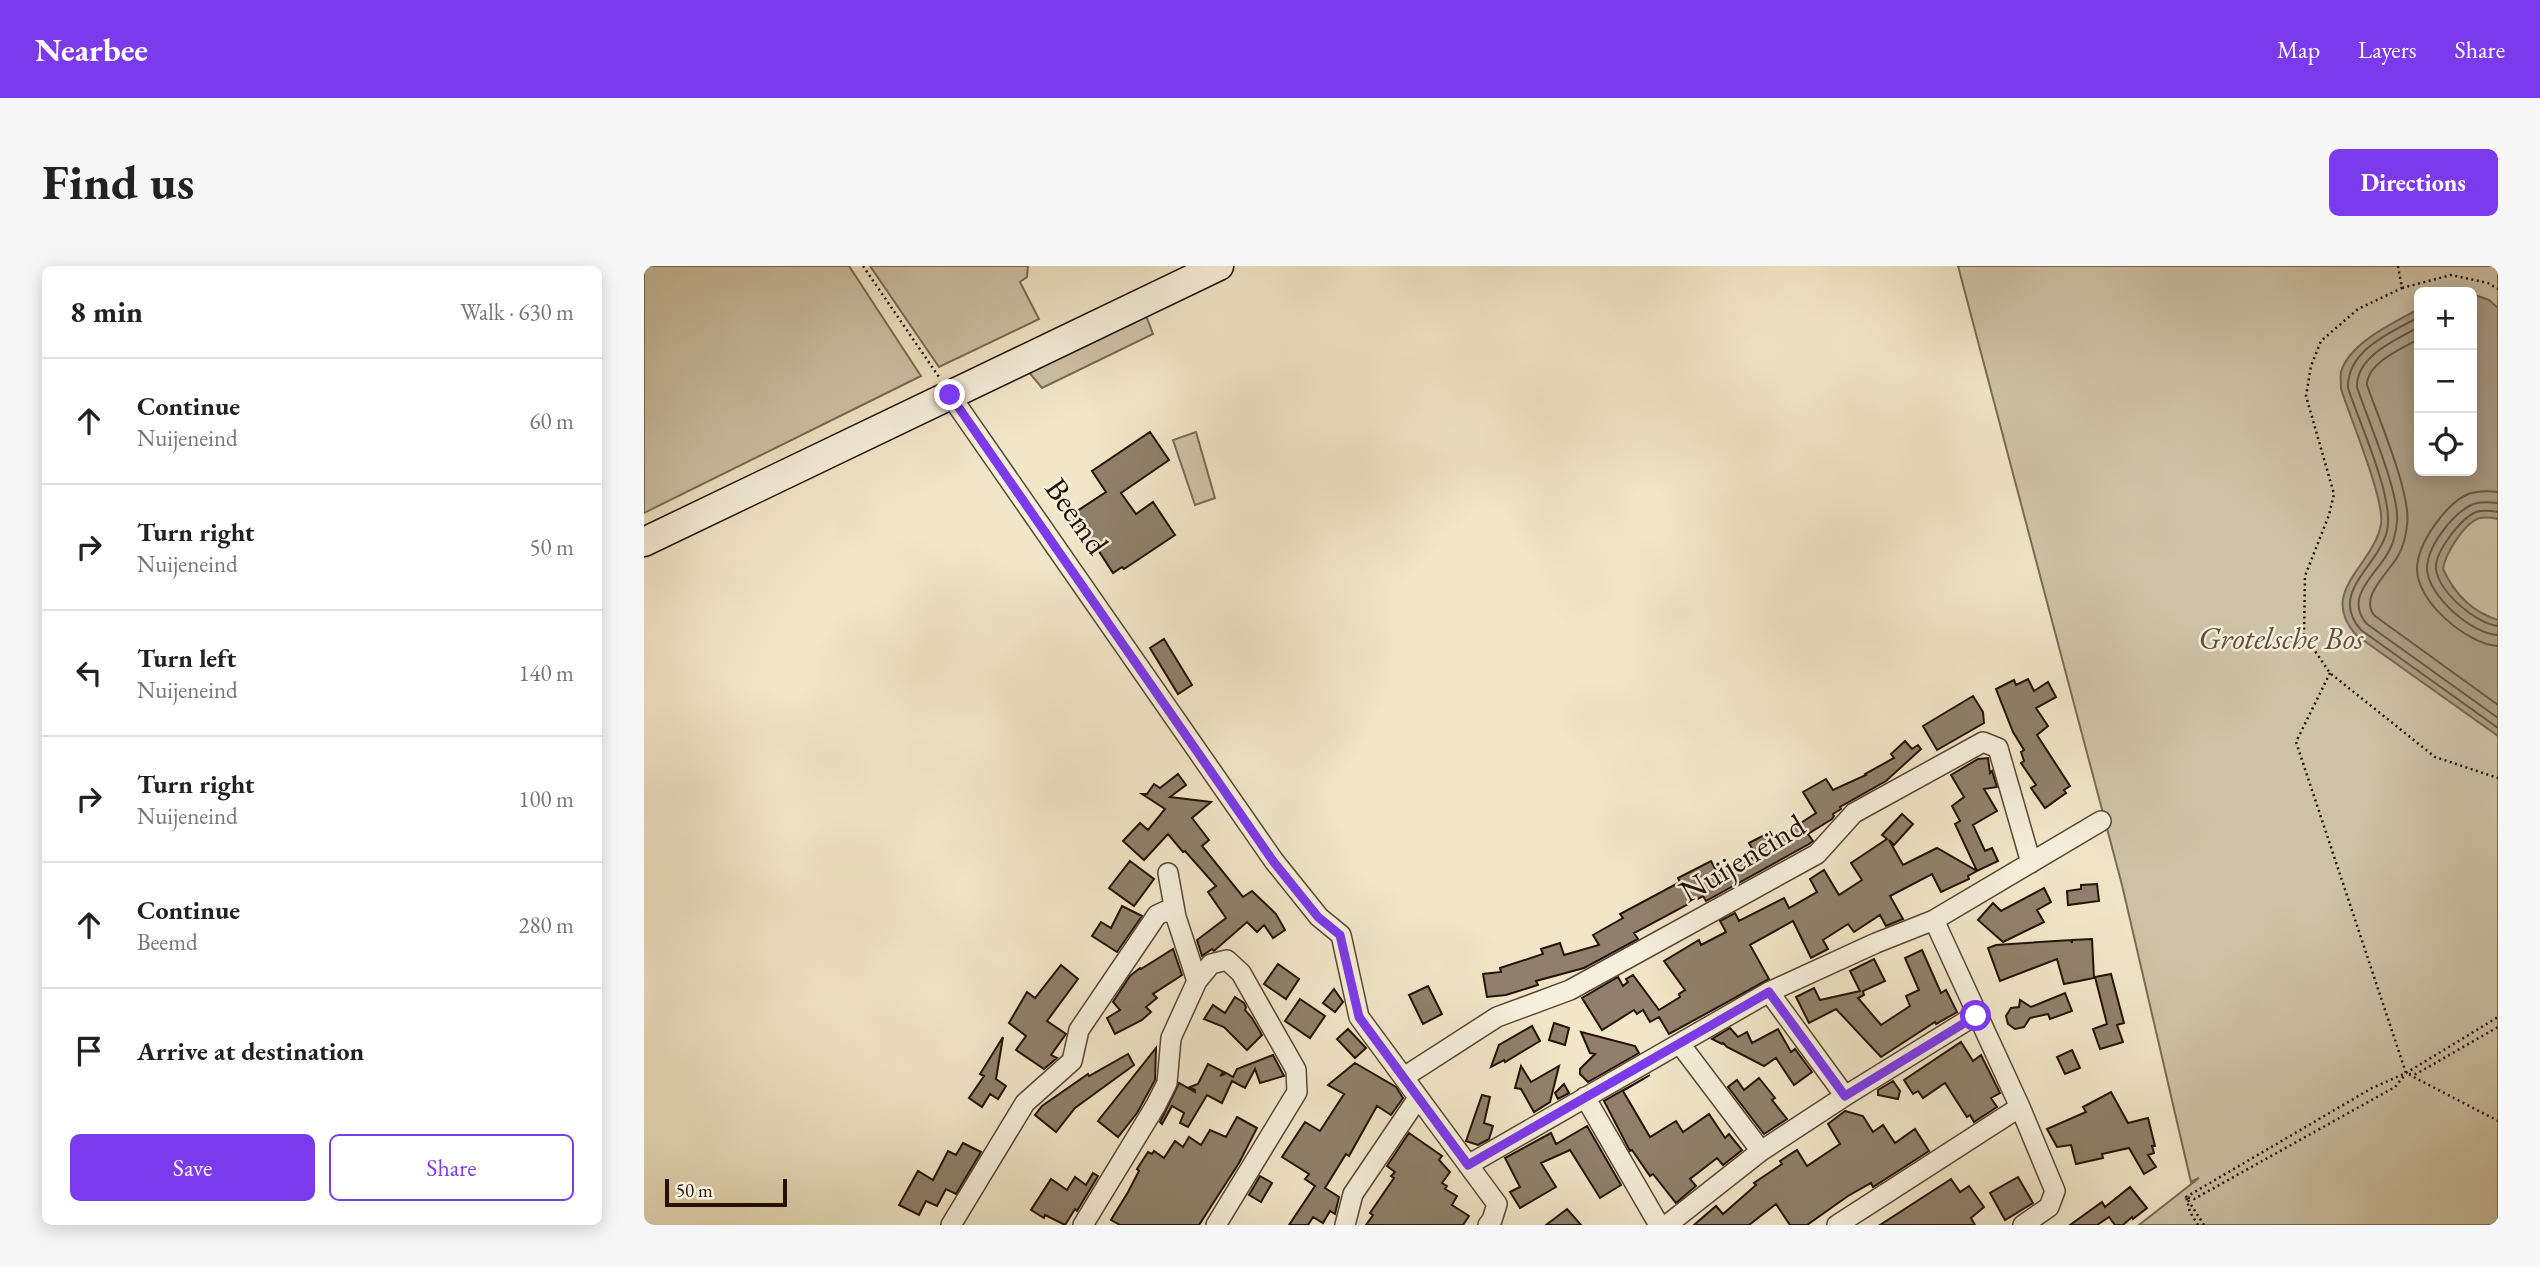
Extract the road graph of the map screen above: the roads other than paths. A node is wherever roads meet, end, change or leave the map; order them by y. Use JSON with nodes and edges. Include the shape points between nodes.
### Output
{"nodes":[{"id":1,"x":1219,"y":266,"type":"edge"},
{"id":2,"x":950,"y":395,"type":"junction"},
{"id":3,"x":644,"y":542,"type":"edge"},
{"id":4,"x":2101,"y":821,"type":"dead end"},
{"id":5,"x":2031,"y":863,"type":"junction"},
{"id":6,"x":1168,"y":873,"type":"dead end"},
{"id":7,"x":1176,"y":917,"type":"junction"},
{"id":8,"x":1934,"y":920,"type":"junction"},
{"id":9,"x":1197,"y":981,"type":"junction"},
{"id":10,"x":1769,"y":992,"type":"junction"},
{"id":11,"x":1976,"y":1016,"type":"junction"},
{"id":12,"x":1680,"y":1044,"type":"junction"},
{"id":13,"x":1404,"y":1077,"type":"junction"},
{"id":14,"x":1845,"y":1096,"type":"junction"},
{"id":15,"x":1585,"y":1097,"type":"junction"},
{"id":16,"x":1419,"y":1098,"type":"junction"},
{"id":17,"x":2020,"y":1107,"type":"junction"},
{"id":18,"x":1761,"y":1151,"type":"junction"},
{"id":19,"x":1468,"y":1165,"type":"junction"},
{"id":20,"x":951,"y":1225,"type":"edge"},
{"id":21,"x":1083,"y":1225,"type":"edge"},
{"id":22,"x":1216,"y":1225,"type":"edge"},
{"id":23,"x":1345,"y":1225,"type":"edge"},
{"id":24,"x":1488,"y":1225,"type":"edge"},
{"id":25,"x":1659,"y":1225,"type":"edge"},
{"id":26,"x":1667,"y":1225,"type":"edge"},
{"id":27,"x":1836,"y":1225,"type":"edge"},
{"id":28,"x":2022,"y":1225,"type":"edge"}],
"edges":[{"from":1,"to":2,"type":"street"},
{"from":2,"to":3,"type":"street"},
{"from":2,"to":13,"type":"street","name":"Beemd","via":[[1273,861],[1318,917],[1340,935],[1359,1017]]},
{"from":4,"to":5,"type":"street"},
{"from":5,"to":8,"type":"street"},
{"from":5,"to":13,"type":"street","name":"Nuijeneind","via":[[1998,748],[1983,742],[1854,813],[1817,854],[1570,990],[1497,1017]]},
{"from":6,"to":7,"type":"street"},
{"from":7,"to":9,"type":"street"},
{"from":7,"to":20,"type":"street","via":[[1168,910],[1157,915],[1079,1030],[1073,1061],[1025,1103]]},
{"from":8,"to":10,"type":"street"},
{"from":8,"to":11,"type":"street"},
{"from":9,"to":21,"type":"street","via":[[1171,1038],[1167,1083]]},
{"from":9,"to":22,"type":"street","via":[[1211,964],[1227,960],[1234,966],[1296,1070],[1297,1091],[1287,1112]]},
{"from":10,"to":12,"type":"street"},
{"from":10,"to":14,"type":"street"},
{"from":11,"to":14,"type":"street"},
{"from":11,"to":17,"type":"street"},
{"from":12,"to":15,"type":"street"},
{"from":12,"to":18,"type":"street"},
{"from":13,"to":16,"type":"street"},
{"from":14,"to":18,"type":"street"},
{"from":15,"to":19,"type":"street"},
{"from":15,"to":25,"type":"street"},
{"from":16,"to":19,"type":"street"},
{"from":16,"to":23,"type":"street","via":[[1353,1194]]},
{"from":17,"to":27,"type":"street"},
{"from":17,"to":28,"type":"street","via":[[2055,1191],[2049,1207]]},
{"from":18,"to":26,"type":"street"},
{"from":19,"to":24,"type":"street","via":[[1497,1204]]}]}
